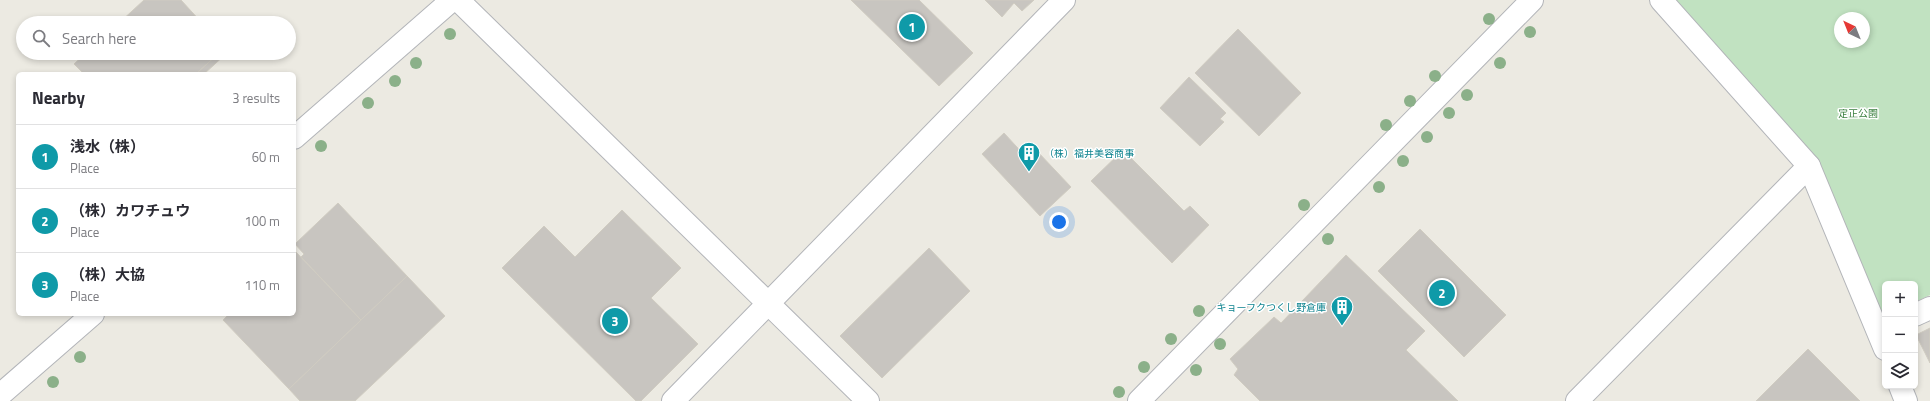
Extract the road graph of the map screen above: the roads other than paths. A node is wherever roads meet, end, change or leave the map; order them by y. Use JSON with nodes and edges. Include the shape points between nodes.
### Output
{"nodes":[{"id":1,"x":452,"y":0,"type":"edge"},
{"id":2,"x":458,"y":0,"type":"edge"},
{"id":3,"x":1064,"y":0,"type":"edge"},
{"id":4,"x":1532,"y":0,"type":"edge"},
{"id":5,"x":1661,"y":0,"type":"edge"},
{"id":6,"x":296,"y":136,"type":"edge"},
{"id":7,"x":1810,"y":166,"type":"junction"},
{"id":8,"x":769,"y":304,"type":"junction"},
{"id":9,"x":1930,"y":308,"type":"edge"},
{"id":10,"x":1918,"y":314,"type":"edge"},
{"id":11,"x":91,"y":316,"type":"edge"},
{"id":12,"x":1882,"y":335,"type":"edge"},
{"id":13,"x":1901,"y":389,"type":"edge"},
{"id":14,"x":0,"y":396,"type":"edge"},
{"id":15,"x":673,"y":401,"type":"edge"},
{"id":16,"x":868,"y":401,"type":"edge"},
{"id":17,"x":1139,"y":401,"type":"edge"},
{"id":18,"x":1577,"y":401,"type":"edge"},
{"id":19,"x":1906,"y":401,"type":"edge"}],
"edges":[{"from":1,"to":6,"type":"street"},
{"from":2,"to":8,"type":"street"},
{"from":3,"to":8,"type":"street"},
{"from":4,"to":17,"type":"street"},
{"from":5,"to":7,"type":"street"},
{"from":7,"to":12,"type":"street"},
{"from":7,"to":18,"type":"street"},
{"from":8,"to":15,"type":"street"},
{"from":8,"to":16,"type":"street"},
{"from":9,"to":10,"type":"street"},
{"from":11,"to":14,"type":"street"},
{"from":13,"to":19,"type":"street"}]}
